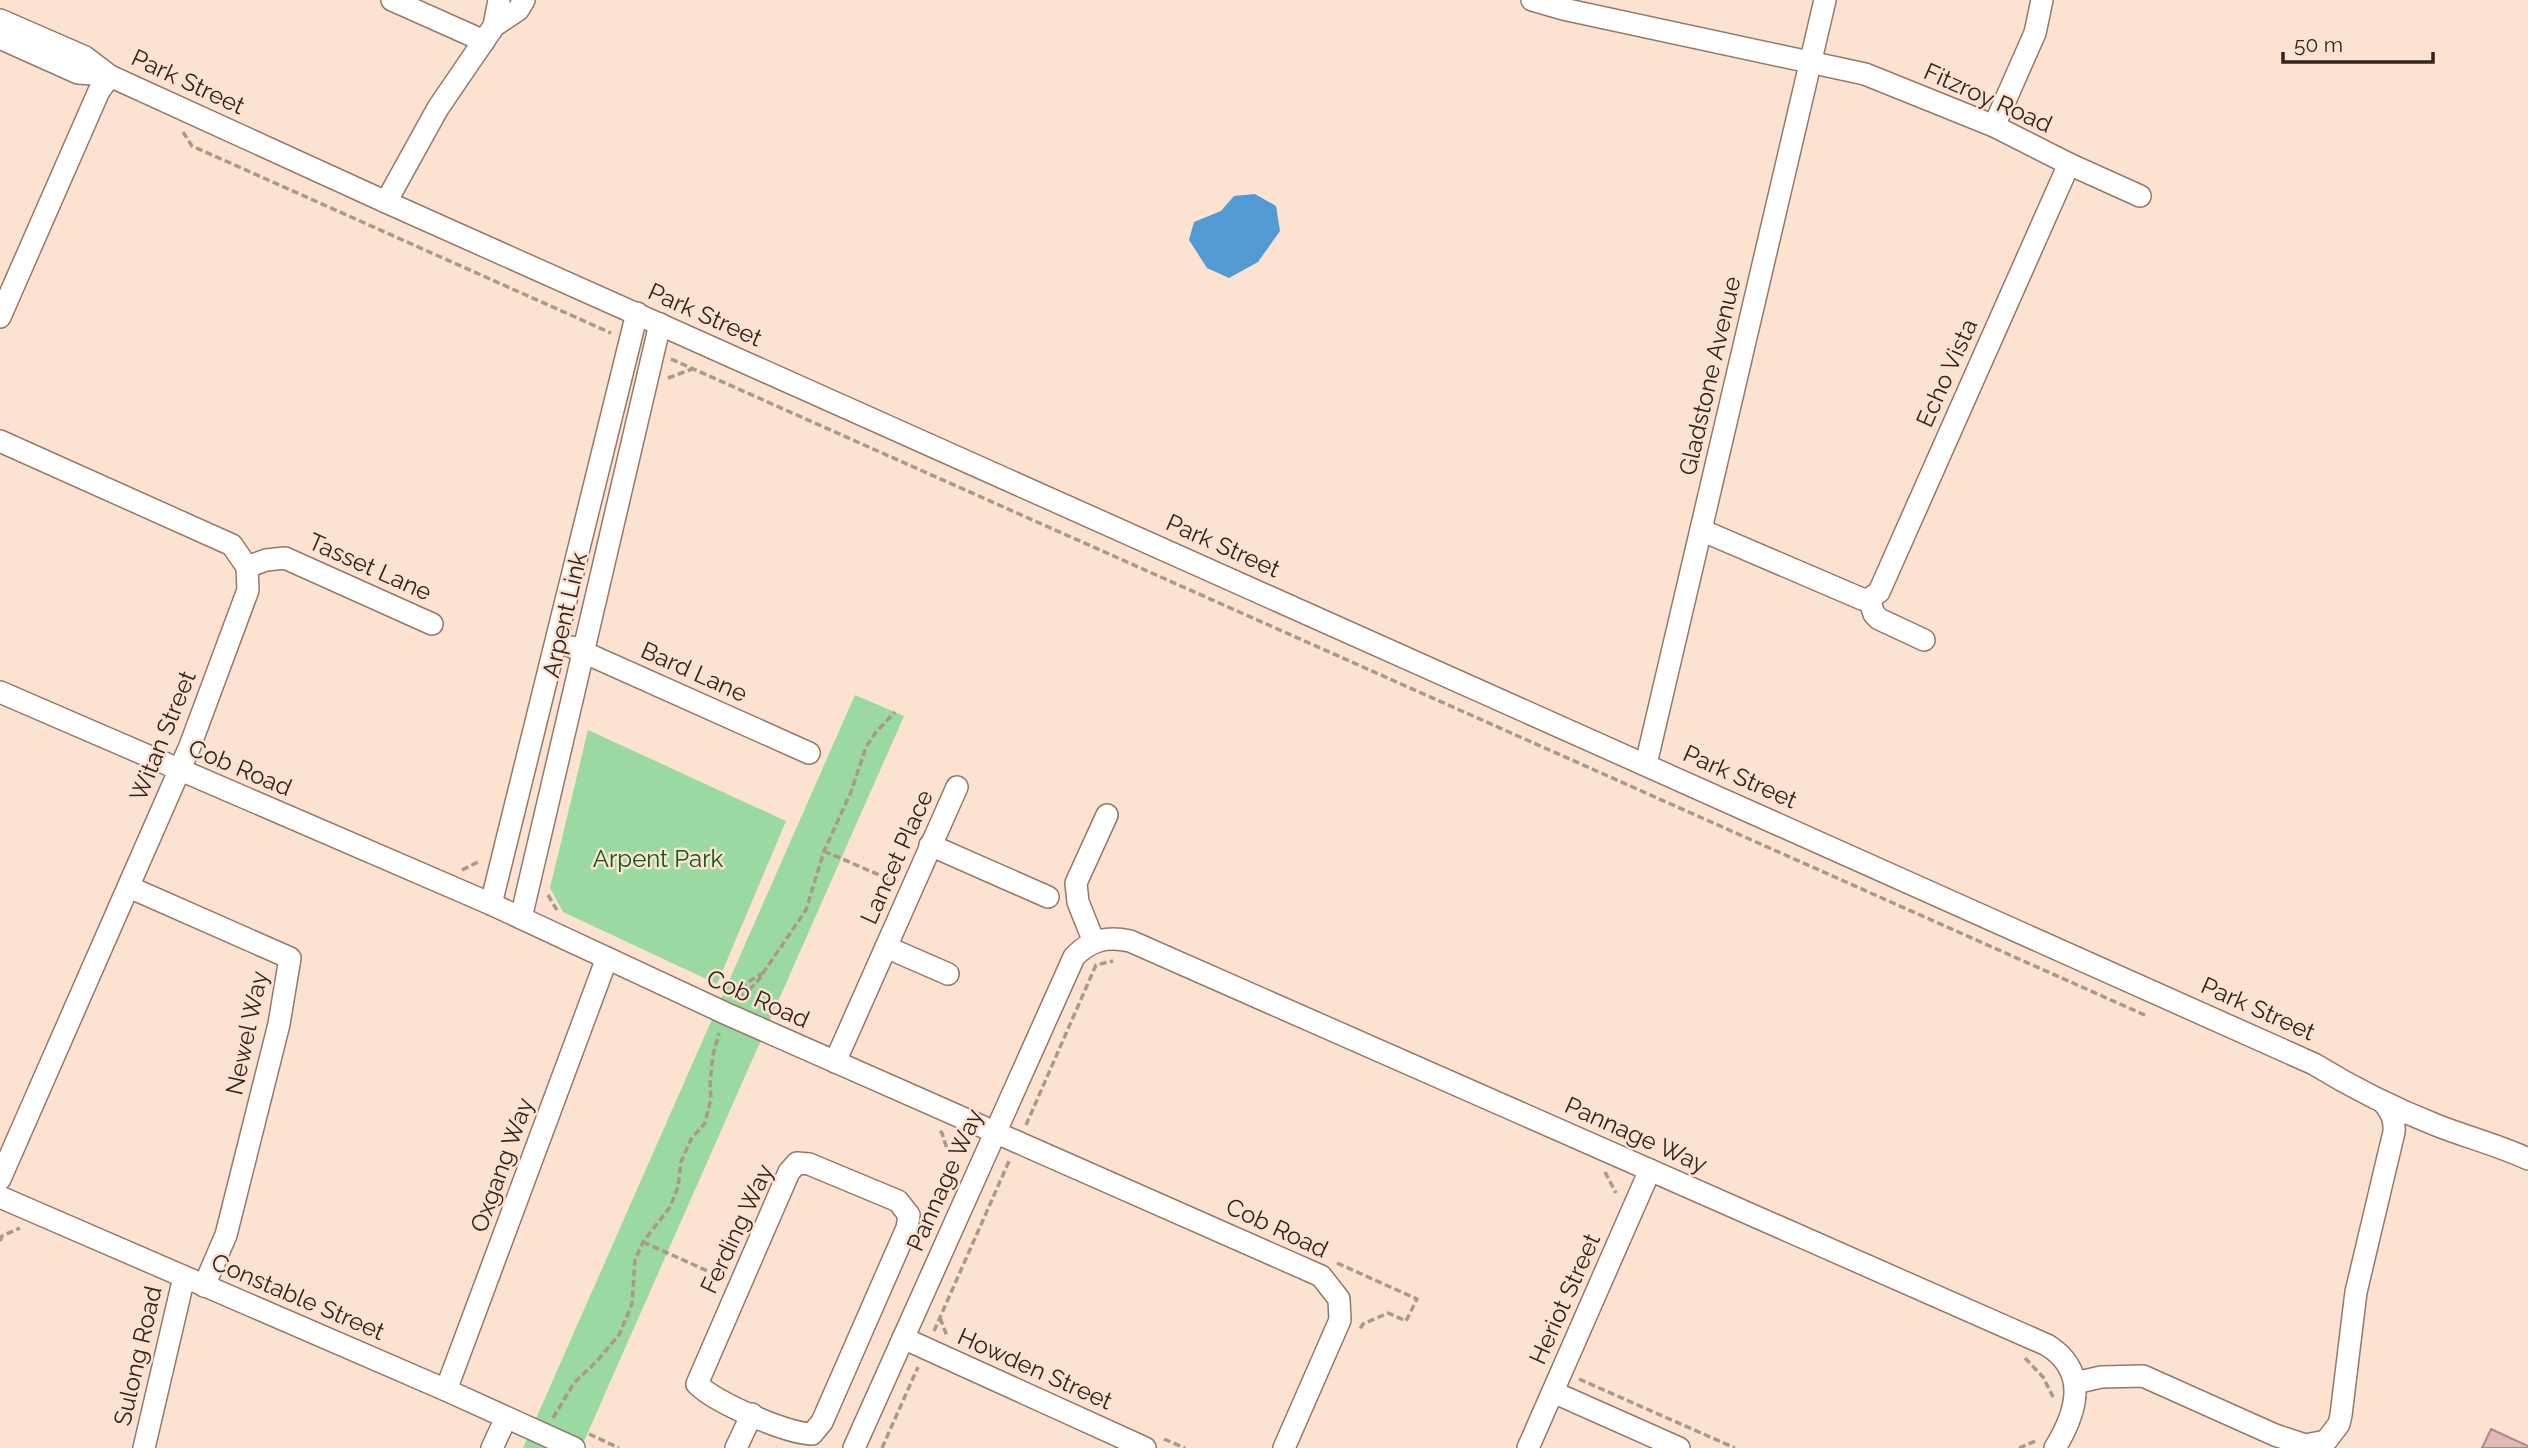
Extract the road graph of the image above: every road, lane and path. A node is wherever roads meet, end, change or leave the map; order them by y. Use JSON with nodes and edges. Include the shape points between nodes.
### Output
{"nodes":[{"id":1,"x":391,"y":0,"type":"edge"},
{"id":2,"x":499,"y":0,"type":"edge"},
{"id":3,"x":524,"y":0,"type":"edge"},
{"id":4,"x":1532,"y":0,"type":"edge"},
{"id":5,"x":1825,"y":0,"type":"edge"},
{"id":6,"x":2042,"y":0,"type":"edge"},
{"id":7,"x":1600,"y":8,"type":"edge"},
{"id":8,"x":0,"y":20,"type":"edge"},
{"id":9,"x":489,"y":33,"type":"junction"},
{"id":10,"x":0,"y":38,"type":"edge"},
{"id":11,"x":1811,"y":61,"type":"junction"},
{"id":12,"x":110,"y":76,"type":"junction"},
{"id":13,"x":1994,"y":126,"type":"junction"},
{"id":14,"x":179,"y":127,"type":"dead end"},
{"id":15,"x":2069,"y":164,"type":"junction"},
{"id":16,"x":2140,"y":196,"type":"dead end"},
{"id":17,"x":386,"y":202,"type":"junction"},
{"id":18,"x":5,"y":291,"type":"edge"},
{"id":19,"x":637,"y":313,"type":"junction"},
{"id":20,"x":0,"y":317,"type":"edge"},
{"id":21,"x":660,"y":324,"type":"junction"},
{"id":22,"x":630,"y":341,"type":"junction"},
{"id":23,"x":654,"y":352,"type":"junction"},
{"id":24,"x":0,"y":441,"type":"edge"},
{"id":25,"x":1701,"y":530,"type":"junction"},
{"id":26,"x":247,"y":567,"type":"junction"},
{"id":27,"x":1869,"y":599,"type":"junction"},
{"id":28,"x":432,"y":624,"type":"dead end"},
{"id":29,"x":1924,"y":640,"type":"dead end"},
{"id":30,"x":556,"y":641,"type":"junction"},
{"id":31,"x":584,"y":652,"type":"junction"},
{"id":32,"x":0,"y":692,"type":"edge"},
{"id":33,"x":895,"y":712,"type":"dead end"},
{"id":34,"x":809,"y":753,"type":"dead end"},
{"id":35,"x":1646,"y":764,"type":"junction"},
{"id":36,"x":178,"y":771,"type":"junction"},
{"id":37,"x":957,"y":787,"type":"dead end"},
{"id":38,"x":1107,"y":815,"type":"dead end"},
{"id":39,"x":930,"y":845,"type":"junction"},
{"id":40,"x":484,"y":859,"type":"dead end"},
{"id":41,"x":452,"y":874,"type":"dead end"},
{"id":42,"x":129,"y":887,"type":"junction"},
{"id":43,"x":1048,"y":897,"type":"dead end"},
{"id":44,"x":491,"y":904,"type":"junction"},
{"id":45,"x":521,"y":918,"type":"junction"},
{"id":46,"x":1094,"y":942,"type":"junction"},
{"id":47,"x":886,"y":947,"type":"junction"},
{"id":48,"x":607,"y":958,"type":"junction"},
{"id":49,"x":1122,"y":958,"type":"dead end"},
{"id":50,"x":764,"y":972,"type":"junction"},
{"id":51,"x":948,"y":974,"type":"dead end"},
{"id":52,"x":742,"y":997,"type":"dead end"},
{"id":53,"x":2147,"y":1016,"type":"dead end"},
{"id":54,"x":723,"y":1023,"type":"junction"},
{"id":55,"x":710,"y":1028,"type":"dead end"},
{"id":56,"x":835,"y":1062,"type":"junction"},
{"id":57,"x":2314,"y":1063,"type":"junction"},
{"id":58,"x":2384,"y":1102,"type":"junction"},
{"id":59,"x":929,"y":1127,"type":"dead end"},
{"id":60,"x":991,"y":1141,"type":"junction"},
{"id":61,"x":1018,"y":1143,"type":"junction"},
{"id":62,"x":2500,"y":1146,"type":"junction"},
{"id":63,"x":2528,"y":1159,"type":"edge"},
{"id":64,"x":0,"y":1179,"type":"edge"},
{"id":65,"x":1646,"y":1179,"type":"junction"},
{"id":66,"x":0,"y":1197,"type":"edge"},
{"id":67,"x":1619,"y":1198,"type":"dead end"},
{"id":68,"x":643,"y":1242,"type":"junction"},
{"id":69,"x":184,"y":1277,"type":"junction"},
{"id":70,"x":740,"y":1285,"type":"junction"},
{"id":71,"x":204,"y":1286,"type":"junction"},
{"id":72,"x":904,"y":1338,"type":"junction"},
{"id":73,"x":926,"y":1348,"type":"junction"},
{"id":74,"x":2018,"y":1350,"type":"dead end"},
{"id":75,"x":1562,"y":1371,"type":"junction"},
{"id":76,"x":2075,"y":1383,"type":"junction"},
{"id":77,"x":446,"y":1390,"type":"junction"},
{"id":78,"x":1553,"y":1392,"type":"junction"},
{"id":79,"x":2058,"y":1407,"type":"dead end"},
{"id":80,"x":752,"y":1414,"type":"junction"},
{"id":81,"x":506,"y":1418,"type":"junction"},
{"id":82,"x":543,"y":1434,"type":"junction"},
{"id":83,"x":2048,"y":1443,"type":"edge"},
{"id":84,"x":144,"y":1448,"type":"edge"},
{"id":85,"x":492,"y":1448,"type":"edge"},
{"id":86,"x":573,"y":1448,"type":"edge"},
{"id":87,"x":737,"y":1448,"type":"edge"},
{"id":88,"x":854,"y":1448,"type":"edge"},
{"id":89,"x":882,"y":1448,"type":"edge"},
{"id":90,"x":1145,"y":1448,"type":"edge"},
{"id":91,"x":1284,"y":1448,"type":"edge"},
{"id":92,"x":1528,"y":1448,"type":"edge"},
{"id":93,"x":1679,"y":1448,"type":"edge"},
{"id":94,"x":1735,"y":1448,"type":"edge"},
{"id":95,"x":2019,"y":1448,"type":"edge"}],
"edges":[{"from":1,"to":9,"type":"street"},
{"from":2,"to":9,"type":"street"},
{"from":3,"to":9,"type":"street"},
{"from":4,"to":7,"type":"street","name":"Fitzroy Road","via":[[1563,9]]},
{"from":5,"to":11,"type":"street","name":"Gladstone Avenue"},
{"from":6,"to":13,"type":"street","via":[[2035,33]]},
{"from":7,"to":11,"type":"street","name":"Fitzroy Road"},
{"from":8,"to":12,"type":"street","name":"Park Street","via":[[85,57]]},
{"from":9,"to":17,"type":"street","via":[[438,108]]},
{"from":10,"to":12,"type":"street","name":"Park Street","via":[[78,73]]},
{"from":11,"to":13,"type":"street","name":"Fitzroy Road","via":[[1865,74]]},
{"from":11,"to":25,"type":"street","name":"Gladstone Avenue"},
{"from":12,"to":17,"type":"street","name":"Park Street"},
{"from":12,"to":18,"type":"street"},
{"from":13,"to":15,"type":"street","name":"Fitzroy Road"},
{"from":14,"to":22,"type":"path","via":[[191,146]]},
{"from":15,"to":16,"type":"street","name":"Fitzroy Road"},
{"from":15,"to":27,"type":"street","name":"Echo Vista","via":[[1879,592]]},
{"from":17,"to":19,"type":"street","name":"Park Street"},
{"from":18,"to":20,"type":"street"},
{"from":19,"to":21,"type":"street","name":"Park Street"},
{"from":19,"to":22,"type":"street","name":"Arpent Link"},
{"from":21,"to":23,"type":"street","name":"Arpent Link"},
{"from":21,"to":35,"type":"street","name":"Park Street"},
{"from":22,"to":30,"type":"street","name":"Arpent Link"},
{"from":23,"to":31,"type":"street","name":"Arpent Link"},
{"from":23,"to":53,"type":"path"},
{"from":24,"to":26,"type":"street","via":[[232,545]]},
{"from":25,"to":27,"type":"street"},
{"from":25,"to":35,"type":"street","name":"Gladstone Avenue"},
{"from":26,"to":28,"type":"street","name":"Tasset Lane","via":[[285,558]]},
{"from":26,"to":36,"type":"street","name":"Witan Street","via":[[248,590]]},
{"from":27,"to":29,"type":"street","via":[[1879,619]]},
{"from":30,"to":31,"type":"street","name":"Bard Lane"},
{"from":30,"to":44,"type":"street","name":"Arpent Link"},
{"from":31,"to":34,"type":"street","name":"Bard Lane"},
{"from":31,"to":45,"type":"street","name":"Arpent Link"},
{"from":32,"to":36,"type":"street","name":"Cob Road"},
{"from":33,"to":50,"type":"path","via":[[866,747],[806,910]]},
{"from":35,"to":57,"type":"street","name":"Park Street"},
{"from":36,"to":42,"type":"street","name":"Witan Street"},
{"from":36,"to":44,"type":"street","name":"Cob Road"},
{"from":37,"to":39,"type":"street","name":"Lancet Place"},
{"from":38,"to":46,"type":"street","via":[[1076,883],[1078,902]]},
{"from":39,"to":43,"type":"street"},
{"from":39,"to":47,"type":"street","name":"Lancet Place"},
{"from":40,"to":41,"type":"path"},
{"from":42,"to":64,"type":"street","name":"Witan Street"},
{"from":42,"to":71,"type":"street","name":"Newel Way","via":[[290,958],[279,1024],[226,1236]]},
{"from":44,"to":45,"type":"street","name":"Cob Road"},
{"from":45,"to":48,"type":"street","name":"Cob Road"},
{"from":46,"to":60,"type":"street","name":"Pannage Way","via":[[1074,957]]},
{"from":46,"to":65,"type":"street","name":"Pannage Way","via":[[1106,938],[1130,941]]},
{"from":47,"to":51,"type":"street","name":"Lancet Place"},
{"from":47,"to":56,"type":"street","name":"Lancet Place"},
{"from":48,"to":54,"type":"street","name":"Cob Road"},
{"from":48,"to":77,"type":"street","name":"Oxgang Way"},
{"from":49,"to":61,"type":"path","via":[[1096,965]]},
{"from":50,"to":52,"type":"path"},
{"from":50,"to":54,"type":"path","via":[[744,984]]},
{"from":54,"to":55,"type":"path"},
{"from":54,"to":56,"type":"street","name":"Cob Road"},
{"from":54,"to":68,"type":"path","via":[[713,1055],[705,1123],[691,1139],[681,1162],[670,1207]]},
{"from":56,"to":60,"type":"street","name":"Cob Road"},
{"from":57,"to":58,"type":"street","name":"Park Street"},
{"from":57,"to":62,"type":"street","name":"Park Street","via":[[2361,1076]]},
{"from":58,"to":62,"type":"street","name":"Park Street","via":[[2437,1126]]},
{"from":58,"to":76,"type":"street","via":[[2395,1122],[2394,1132],[2356,1292],[2342,1415],[2326,1441],[2305,1445],[2276,1435],[2143,1376]]},
{"from":59,"to":60,"type":"path","via":[[942,1133],[948,1152]]},
{"from":60,"to":61,"type":"street","name":"Cob Road"},
{"from":60,"to":72,"type":"street","name":"Pannage Way"},
{"from":61,"to":73,"type":"path"},
{"from":61,"to":91,"type":"street","name":"Cob Road","via":[[1328,1282],[1339,1299],[1340,1320]]},
{"from":62,"to":63,"type":"street","name":"Park Street"},
{"from":65,"to":67,"type":"path","via":[[1604,1170]]},
{"from":65,"to":75,"type":"street","name":"Heriot Street"},
{"from":65,"to":76,"type":"street","name":"Pannage Way","via":[[2047,1345],[2061,1355]]},
{"from":66,"to":69,"type":"street","name":"Constable Street"},
{"from":68,"to":70,"type":"path"},
{"from":68,"to":82,"type":"path","via":[[635,1259],[632,1304],[619,1335],[574,1383]]},
{"from":69,"to":71,"type":"street","name":"Constable Street"},
{"from":69,"to":84,"type":"street","name":"Sulong Road"},
{"from":70,"to":80,"type":"street","name":"Ferding Way","via":[[697,1384],[707,1394]]},
{"from":70,"to":80,"type":"street","name":"Ferding Way","via":[[797,1163],[810,1164],[898,1201],[909,1214],[907,1228],[822,1422],[812,1434],[797,1434]]},
{"from":71,"to":77,"type":"street","name":"Constable Street"},
{"from":72,"to":73,"type":"street","name":"Howden Street"},
{"from":72,"to":88,"type":"street","name":"Pannage Way"},
{"from":73,"to":89,"type":"path"},
{"from":73,"to":90,"type":"street","name":"Howden Street"},
{"from":74,"to":79,"type":"path","via":[[2043,1377]]},
{"from":75,"to":78,"type":"street","name":"Heriot Street"},
{"from":75,"to":94,"type":"path"},
{"from":76,"to":83,"type":"street","via":[[2071,1418]]},
{"from":77,"to":81,"type":"street","name":"Constable Street"},
{"from":78,"to":92,"type":"street","name":"Heriot Street"},
{"from":78,"to":93,"type":"street"},
{"from":80,"to":87,"type":"street"},
{"from":81,"to":82,"type":"street","name":"Constable Street"},
{"from":81,"to":85,"type":"street"},
{"from":82,"to":86,"type":"street","name":"Constable Street"},
{"from":83,"to":95,"type":"path"}]}
